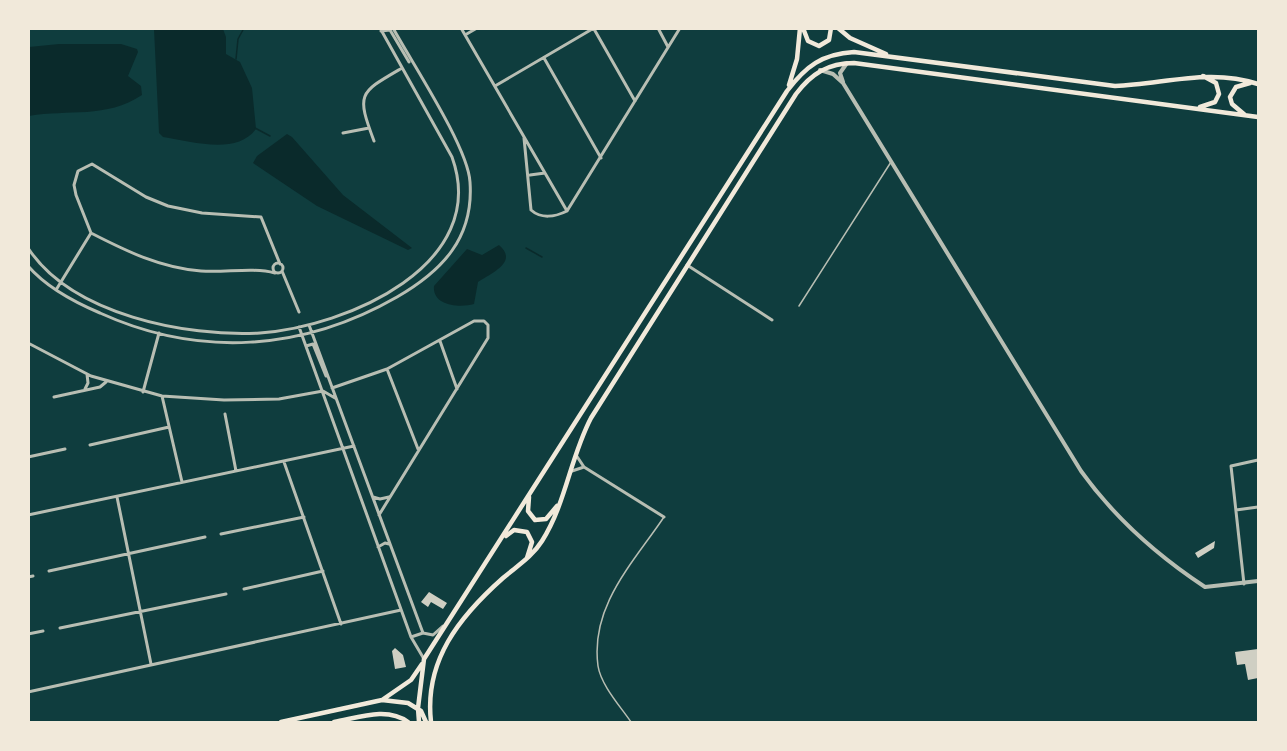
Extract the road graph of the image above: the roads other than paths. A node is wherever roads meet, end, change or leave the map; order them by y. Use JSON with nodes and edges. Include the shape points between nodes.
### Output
{"nodes":[{"id":1,"x":393,"y":28,"type":"edge"},
{"id":2,"x":461,"y":28,"type":"edge"},
{"id":3,"x":477,"y":28,"type":"edge"},
{"id":4,"x":658,"y":28,"type":"edge"},
{"id":5,"x":680,"y":28,"type":"edge"},
{"id":6,"x":801,"y":28,"type":"edge"},
{"id":7,"x":831,"y":28,"type":"edge"},
{"id":8,"x":838,"y":28,"type":"edge"},
{"id":9,"x":594,"y":29,"type":"edge"},
{"id":10,"x":381,"y":30,"type":"edge"},
{"id":11,"x":465,"y":35,"type":"junction"},
{"id":12,"x":668,"y":47,"type":"junction"},
{"id":13,"x":891,"y":56,"type":"junction"},
{"id":14,"x":544,"y":58,"type":"junction"},
{"id":15,"x":847,"y":63,"type":"junction"},
{"id":16,"x":402,"y":68,"type":"junction"},
{"id":17,"x":415,"y":68,"type":"junction"},
{"id":18,"x":820,"y":70,"type":"junction"},
{"id":19,"x":1200,"y":75,"type":"junction"},
{"id":20,"x":843,"y":83,"type":"junction"},
{"id":21,"x":1256,"y":83,"type":"edge"},
{"id":22,"x":494,"y":86,"type":"junction"},
{"id":23,"x":787,"y":91,"type":"junction"},
{"id":24,"x":635,"y":101,"type":"junction"},
{"id":25,"x":1195,"y":108,"type":"junction"},
{"id":26,"x":1246,"y":116,"type":"junction"},
{"id":27,"x":1258,"y":117,"type":"edge"},
{"id":28,"x":369,"y":128,"type":"junction"},
{"id":29,"x":343,"y":133,"type":"dead end"},
{"id":30,"x":524,"y":136,"type":"junction"},
{"id":31,"x":374,"y":141,"type":"dead end"},
{"id":32,"x":601,"y":158,"type":"junction"},
{"id":33,"x":891,"y":162,"type":"junction"},
{"id":34,"x":545,"y":172,"type":"junction"},
{"id":35,"x":530,"y":176,"type":"junction"},
{"id":36,"x":567,"y":211,"type":"junction"},
{"id":37,"x":91,"y":233,"type":"junction"},
{"id":38,"x":28,"y":248,"type":"edge"},
{"id":39,"x":276,"y":257,"type":"junction"},
{"id":40,"x":280,"y":264,"type":"junction"},
{"id":41,"x":274,"y":265,"type":"junction"},
{"id":42,"x":687,"y":265,"type":"junction"},
{"id":43,"x":28,"y":266,"type":"edge"},
{"id":44,"x":268,"y":271,"type":"junction"},
{"id":45,"x":278,"y":272,"type":"junction"},
{"id":46,"x":61,"y":280,"type":"junction"},
{"id":47,"x":72,"y":288,"type":"junction"},
{"id":48,"x":56,"y":290,"type":"junction"},
{"id":49,"x":81,"y":293,"type":"junction"},
{"id":50,"x":67,"y":297,"type":"junction"},
{"id":51,"x":76,"y":302,"type":"junction"},
{"id":52,"x":800,"y":306,"type":"dead end"},
{"id":53,"x":299,"y":312,"type":"dead end"},
{"id":54,"x":772,"y":320,"type":"dead end"},
{"id":55,"x":323,"y":321,"type":"junction"},
{"id":56,"x":309,"y":324,"type":"junction"},
{"id":57,"x":300,"y":327,"type":"junction"},
{"id":58,"x":287,"y":329,"type":"junction"},
{"id":59,"x":326,"y":329,"type":"junction"},
{"id":60,"x":159,"y":333,"type":"junction"},
{"id":61,"x":312,"y":334,"type":"junction"},
{"id":62,"x":303,"y":336,"type":"junction"},
{"id":63,"x":289,"y":338,"type":"junction"},
{"id":64,"x":440,"y":341,"type":"junction"},
{"id":65,"x":28,"y":343,"type":"edge"},
{"id":66,"x":306,"y":346,"type":"junction"},
{"id":67,"x":387,"y":369,"type":"junction"},
{"id":68,"x":87,"y":374,"type":"junction"},
{"id":69,"x":453,"y":377,"type":"junction"},
{"id":70,"x":329,"y":379,"type":"junction"},
{"id":71,"x":107,"y":381,"type":"junction"},
{"id":72,"x":463,"y":381,"type":"junction"},
{"id":73,"x":332,"y":388,"type":"junction"},
{"id":74,"x":458,"y":389,"type":"junction"},
{"id":75,"x":80,"y":391,"type":"junction"},
{"id":76,"x":322,"y":391,"type":"junction"},
{"id":77,"x":142,"y":392,"type":"junction"},
{"id":78,"x":162,"y":396,"type":"junction"},
{"id":79,"x":54,"y":397,"type":"dead end"},
{"id":80,"x":336,"y":399,"type":"junction"},
{"id":81,"x":225,"y":414,"type":"dead end"},
{"id":82,"x":169,"y":427,"type":"junction"},
{"id":83,"x":412,"y":434,"type":"junction"},
{"id":84,"x":424,"y":441,"type":"junction"},
{"id":85,"x":90,"y":445,"type":"dead end"},
{"id":86,"x":354,"y":446,"type":"junction"},
{"id":87,"x":65,"y":449,"type":"dead end"},
{"id":88,"x":343,"y":449,"type":"junction"},
{"id":89,"x":418,"y":450,"type":"junction"},
{"id":90,"x":575,"y":452,"type":"junction"},
{"id":91,"x":28,"y":457,"type":"edge"},
{"id":92,"x":1258,"y":460,"type":"edge"},
{"id":93,"x":284,"y":462,"type":"junction"},
{"id":94,"x":584,"y":467,"type":"junction"},
{"id":95,"x":236,"y":471,"type":"junction"},
{"id":96,"x":568,"y":473,"type":"junction"},
{"id":97,"x":182,"y":483,"type":"junction"},
{"id":98,"x":530,"y":494,"type":"junction"},
{"id":99,"x":372,"y":496,"type":"junction"},
{"id":100,"x":390,"y":496,"type":"junction"},
{"id":101,"x":117,"y":497,"type":"junction"},
{"id":102,"x":561,"y":503,"type":"junction"},
{"id":103,"x":1258,"y":507,"type":"edge"},
{"id":104,"x":1236,"y":510,"type":"junction"},
{"id":105,"x":28,"y":515,"type":"edge"},
{"id":106,"x":379,"y":515,"type":"junction"},
{"id":107,"x":304,"y":517,"type":"junction"},
{"id":108,"x":664,"y":517,"type":"joint"},
{"id":109,"x":221,"y":534,"type":"dead end"},
{"id":110,"x":205,"y":537,"type":"dead end"},
{"id":111,"x":387,"y":537,"type":"junction"},
{"id":112,"x":375,"y":538,"type":"junction"},
{"id":113,"x":390,"y":546,"type":"junction"},
{"id":114,"x":378,"y":547,"type":"junction"},
{"id":115,"x":128,"y":554,"type":"junction"},
{"id":116,"x":490,"y":558,"type":"junction"},
{"id":117,"x":526,"y":560,"type":"junction"},
{"id":118,"x":49,"y":571,"type":"dead end"},
{"id":119,"x":323,"y":571,"type":"junction"},
{"id":120,"x":1258,"y":581,"type":"edge"},
{"id":121,"x":1244,"y":584,"type":"junction"},
{"id":122,"x":244,"y":589,"type":"dead end"},
{"id":123,"x":225,"y":594,"type":"dead end"},
{"id":124,"x":401,"y":610,"type":"junction"},
{"id":125,"x":140,"y":612,"type":"junction"},
{"id":126,"x":453,"y":614,"type":"junction"},
{"id":127,"x":341,"y":624,"type":"junction"},
{"id":128,"x":60,"y":628,"type":"dead end"},
{"id":129,"x":43,"y":631,"type":"dead end"},
{"id":130,"x":423,"y":633,"type":"junction"},
{"id":131,"x":28,"y":634,"type":"edge"},
{"id":132,"x":411,"y":637,"type":"junction"},
{"id":133,"x":424,"y":660,"type":"junction"},
{"id":134,"x":151,"y":664,"type":"junction"},
{"id":135,"x":28,"y":692,"type":"edge"},
{"id":136,"x":381,"y":700,"type":"junction"},
{"id":137,"x":418,"y":708,"type":"junction"},
{"id":138,"x":631,"y":722,"type":"edge"},
{"id":139,"x":281,"y":723,"type":"edge"},
{"id":140,"x":334,"y":723,"type":"edge"},
{"id":141,"x":408,"y":723,"type":"edge"},
{"id":142,"x":419,"y":723,"type":"edge"},
{"id":143,"x":426,"y":723,"type":"edge"},
{"id":144,"x":431,"y":723,"type":"edge"}],
"edges":[{"from":1,"to":17,"type":"street"},
{"from":2,"to":11,"type":"street"},
{"from":3,"to":11,"type":"street"},
{"from":4,"to":12,"type":"street"},
{"from":5,"to":12,"type":"street"},
{"from":6,"to":7,"type":"main road","via":[[808,42],[819,46],[829,40]]},
{"from":6,"to":23,"type":"main road"},
{"from":8,"to":13,"type":"main road","via":[[850,38]]},
{"from":9,"to":14,"type":"street"},
{"from":9,"to":24,"type":"street"},
{"from":10,"to":16,"type":"street"},
{"from":10,"to":17,"type":"street","via":[[390,30]]},
{"from":11,"to":22,"type":"street"},
{"from":12,"to":24,"type":"street"},
{"from":13,"to":19,"type":"main road","via":[[1114,86]]},
{"from":13,"to":23,"type":"main road","via":[[854,52],[822,58],[802,71]]},
{"from":14,"to":22,"type":"street"},
{"from":14,"to":32,"type":"street"},
{"from":15,"to":18,"type":"main road"},
{"from":15,"to":20,"type":"street","via":[[840,73]]},
{"from":15,"to":25,"type":"main road"},
{"from":16,"to":28,"type":"street","via":[[364,95]]},
{"from":16,"to":55,"type":"street","via":[[456,168],[459,194],[453,226],[440,250],[420,271],[384,293]]},
{"from":17,"to":59,"type":"street","via":[[468,168],[470,205],[462,236],[443,264],[415,287],[376,309]]},
{"from":18,"to":20,"type":"street"},
{"from":18,"to":42,"type":"main road","via":[[796,94]]},
{"from":19,"to":21,"type":"main road"},
{"from":19,"to":25,"type":"main road","via":[[1216,83],[1220,94],[1212,104]]},
{"from":20,"to":33,"type":"street"},
{"from":21,"to":26,"type":"main road","via":[[1236,87],[1231,93],[1232,104]]},
{"from":22,"to":30,"type":"street"},
{"from":23,"to":98,"type":"main road"},
{"from":24,"to":32,"type":"street"},
{"from":25,"to":26,"type":"main road"},
{"from":26,"to":27,"type":"main road"},
{"from":28,"to":29,"type":"street"},
{"from":28,"to":31,"type":"street"},
{"from":30,"to":34,"type":"street"},
{"from":30,"to":35,"type":"street"},
{"from":32,"to":36,"type":"street"},
{"from":33,"to":52,"type":"lane"},
{"from":33,"to":121,"type":"street","via":[[1081,471],[1107,504],[1136,533],[1205,587]]},
{"from":34,"to":35,"type":"street"},
{"from":34,"to":36,"type":"street"},
{"from":35,"to":36,"type":"street","via":[[529,203],[533,212],[551,216]]},
{"from":37,"to":39,"type":"street","via":[[74,185],[78,171],[92,164],[168,206],[202,213],[258,216]]},
{"from":37,"to":44,"type":"street","via":[[159,263],[200,271]]},
{"from":37,"to":46,"type":"street"},
{"from":38,"to":46,"type":"street"},
{"from":39,"to":40,"type":"street"},
{"from":39,"to":41,"type":"street"},
{"from":40,"to":41,"type":"street"},
{"from":40,"to":45,"type":"street"},
{"from":41,"to":44,"type":"street"},
{"from":41,"to":45,"type":"street"},
{"from":42,"to":54,"type":"street"},
{"from":42,"to":90,"type":"main road","via":[[591,418]]},
{"from":43,"to":48,"type":"street"},
{"from":44,"to":45,"type":"street"},
{"from":45,"to":53,"type":"street"},
{"from":46,"to":47,"type":"street"},
{"from":46,"to":48,"type":"street"},
{"from":47,"to":49,"type":"street"},
{"from":47,"to":50,"type":"street"},
{"from":48,"to":50,"type":"street"},
{"from":49,"to":51,"type":"street"},
{"from":49,"to":58,"type":"street","via":[[149,322],[197,332],[260,333]]},
{"from":50,"to":51,"type":"street"},
{"from":51,"to":60,"type":"street"},
{"from":55,"to":56,"type":"street"},
{"from":55,"to":59,"type":"street"},
{"from":56,"to":57,"type":"street"},
{"from":56,"to":61,"type":"street"},
{"from":57,"to":58,"type":"street"},
{"from":57,"to":62,"type":"street"},
{"from":58,"to":63,"type":"street"},
{"from":59,"to":61,"type":"street"},
{"from":60,"to":63,"type":"street","via":[[191,341],[254,343]]},
{"from":60,"to":77,"type":"street"},
{"from":61,"to":62,"type":"street"},
{"from":61,"to":70,"type":"street"},
{"from":62,"to":63,"type":"street"},
{"from":62,"to":66,"type":"street"},
{"from":64,"to":67,"type":"street"},
{"from":64,"to":69,"type":"street"},
{"from":64,"to":72,"type":"street","via":[[474,321],[488,325],[488,338]]},
{"from":65,"to":68,"type":"street"},
{"from":66,"to":70,"type":"street","via":[[313,344]]},
{"from":66,"to":76,"type":"street"},
{"from":67,"to":73,"type":"street"},
{"from":67,"to":83,"type":"street"},
{"from":68,"to":71,"type":"street"},
{"from":68,"to":75,"type":"street","via":[[88,383]]},
{"from":69,"to":72,"type":"street"},
{"from":69,"to":74,"type":"street"},
{"from":70,"to":73,"type":"street"},
{"from":71,"to":75,"type":"street","via":[[100,387]]},
{"from":71,"to":77,"type":"street"},
{"from":72,"to":74,"type":"street"},
{"from":73,"to":80,"type":"street"},
{"from":74,"to":84,"type":"street"},
{"from":75,"to":79,"type":"street"},
{"from":76,"to":78,"type":"street","via":[[279,399]]},
{"from":76,"to":80,"type":"street"},
{"from":76,"to":88,"type":"street"},
{"from":77,"to":78,"type":"street"},
{"from":78,"to":82,"type":"street"},
{"from":80,"to":86,"type":"street"},
{"from":81,"to":95,"type":"street"},
{"from":82,"to":85,"type":"street"},
{"from":82,"to":97,"type":"street"},
{"from":83,"to":84,"type":"street"},
{"from":83,"to":89,"type":"street"},
{"from":84,"to":89,"type":"street"},
{"from":86,"to":88,"type":"street"},
{"from":86,"to":99,"type":"street"},
{"from":87,"to":91,"type":"street"},
{"from":88,"to":93,"type":"street"},
{"from":88,"to":112,"type":"street"},
{"from":89,"to":100,"type":"street"},
{"from":90,"to":94,"type":"street"},
{"from":90,"to":96,"type":"main road"},
{"from":92,"to":104,"type":"street","via":[[1231,466]]},
{"from":93,"to":95,"type":"street"},
{"from":93,"to":107,"type":"street"},
{"from":94,"to":96,"type":"street"},
{"from":94,"to":108,"type":"street"},
{"from":95,"to":97,"type":"street"},
{"from":96,"to":102,"type":"main road"},
{"from":97,"to":101,"type":"street"},
{"from":98,"to":102,"type":"main road","via":[[529,515],[539,521],[550,516]]},
{"from":98,"to":116,"type":"main road"},
{"from":99,"to":100,"type":"street"},
{"from":99,"to":106,"type":"street"},
{"from":100,"to":106,"type":"street"},
{"from":101,"to":105,"type":"street"},
{"from":101,"to":115,"type":"street"},
{"from":102,"to":117,"type":"main road","via":[[543,540]]},
{"from":103,"to":104,"type":"street"},
{"from":104,"to":121,"type":"street"},
{"from":106,"to":111,"type":"street"},
{"from":107,"to":109,"type":"street"},
{"from":107,"to":119,"type":"street"},
{"from":108,"to":138,"type":"lane","via":[[609,596],[602,613],[598,667]]},
{"from":110,"to":115,"type":"street"},
{"from":111,"to":112,"type":"street"},
{"from":111,"to":113,"type":"street"},
{"from":112,"to":114,"type":"street"},
{"from":113,"to":114,"type":"street","via":[[385,543]]},
{"from":113,"to":130,"type":"street"},
{"from":114,"to":124,"type":"street"},
{"from":115,"to":118,"type":"street"},
{"from":115,"to":125,"type":"street"},
{"from":116,"to":117,"type":"main road","via":[[509,533],[520,529],[527,532],[532,542]]},
{"from":116,"to":126,"type":"main road"},
{"from":117,"to":144,"type":"main road","via":[[477,603],[442,651],[430,690]]},
{"from":119,"to":122,"type":"street"},
{"from":119,"to":127,"type":"street"},
{"from":120,"to":121,"type":"street"},
{"from":123,"to":125,"type":"street"},
{"from":124,"to":127,"type":"street"},
{"from":124,"to":132,"type":"street"},
{"from":125,"to":128,"type":"street"},
{"from":125,"to":134,"type":"street"},
{"from":126,"to":130,"type":"street","via":[[434,635]]},
{"from":126,"to":133,"type":"main road"},
{"from":127,"to":134,"type":"street"},
{"from":129,"to":131,"type":"street"},
{"from":130,"to":132,"type":"street"},
{"from":132,"to":133,"type":"street"},
{"from":133,"to":136,"type":"main road","via":[[411,680]]},
{"from":133,"to":137,"type":"main road"},
{"from":134,"to":135,"type":"street"},
{"from":136,"to":137,"type":"main road","via":[[398,700]]},
{"from":136,"to":139,"type":"main road"},
{"from":137,"to":142,"type":"main road"},
{"from":137,"to":143,"type":"main road"},
{"from":140,"to":141,"type":"main road","via":[[381,714]]}]}
